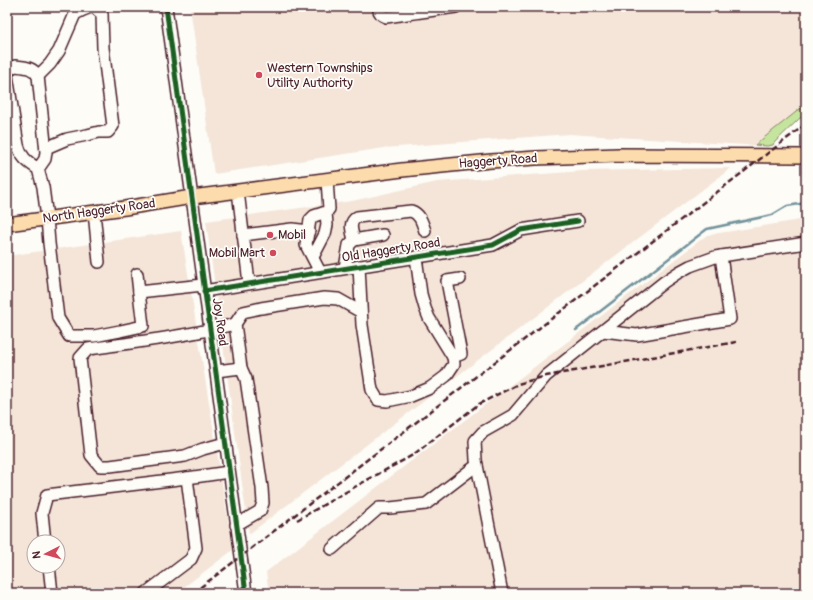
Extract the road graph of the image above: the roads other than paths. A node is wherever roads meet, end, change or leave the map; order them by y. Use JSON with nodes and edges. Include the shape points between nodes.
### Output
{"nodes":[{"id":1,"x":92,"y":7,"type":"edge"},
{"id":2,"x":166,"y":7,"type":"edge"},
{"id":3,"x":378,"y":7,"type":"edge"},
{"id":4,"x":453,"y":7,"type":"edge"},
{"id":5,"x":427,"y":9,"type":"edge"},
{"id":6,"x":402,"y":11,"type":"edge"},
{"id":7,"x":38,"y":76,"type":"junction"},
{"id":8,"x":46,"y":148,"type":"junction"},
{"id":9,"x":806,"y":156,"type":"edge"},
{"id":10,"x":38,"y":169,"type":"junction"},
{"id":11,"x":327,"y":180,"type":"junction"},
{"id":12,"x":238,"y":191,"type":"junction"},
{"id":13,"x":192,"y":197,"type":"junction"},
{"id":14,"x":94,"y":212,"type":"junction"},
{"id":15,"x":326,"y":212,"type":"junction"},
{"id":16,"x":47,"y":218,"type":"junction"},
{"id":17,"x":578,"y":221,"type":"dead end"},
{"id":18,"x":7,"y":224,"type":"edge"},
{"id":19,"x":309,"y":231,"type":"junction"},
{"id":20,"x":425,"y":231,"type":"dead end"},
{"id":21,"x":243,"y":235,"type":"junction"},
{"id":22,"x":382,"y":235,"type":"dead end"},
{"id":23,"x":354,"y":240,"type":"junction"},
{"id":24,"x":806,"y":243,"type":"edge"},
{"id":25,"x":721,"y":256,"type":"junction"},
{"id":26,"x":312,"y":257,"type":"junction"},
{"id":27,"x":416,"y":257,"type":"junction"},
{"id":28,"x":99,"y":262,"type":"dead end"},
{"id":29,"x":359,"y":266,"type":"junction"},
{"id":30,"x":345,"y":268,"type":"junction"},
{"id":31,"x":320,"y":272,"type":"junction"},
{"id":32,"x":137,"y":274,"type":"dead end"},
{"id":33,"x":460,"y":278,"type":"dead end"},
{"id":34,"x":249,"y":283,"type":"junction"},
{"id":35,"x":204,"y":288,"type":"junction"},
{"id":36,"x":140,"y":292,"type":"junction"},
{"id":37,"x":361,"y":312,"type":"junction"},
{"id":38,"x":235,"y":324,"type":"junction"},
{"id":39,"x":210,"y":330,"type":"junction"},
{"id":40,"x":603,"y":331,"type":"junction"},
{"id":41,"x":453,"y":357,"type":"junction"},
{"id":42,"x":241,"y":368,"type":"junction"},
{"id":43,"x":216,"y":371,"type":"junction"},
{"id":44,"x":225,"y":443,"type":"junction"},
{"id":45,"x":477,"y":465,"type":"junction"},
{"id":46,"x":229,"y":472,"type":"junction"},
{"id":47,"x":187,"y":478,"type":"junction"},
{"id":48,"x":236,"y":526,"type":"junction"},
{"id":49,"x":45,"y":534,"type":"edge"},
{"id":50,"x":332,"y":549,"type":"dead end"},
{"id":51,"x":50,"y":574,"type":"edge"},
{"id":52,"x":52,"y":593,"type":"edge"},
{"id":53,"x":146,"y":593,"type":"edge"},
{"id":54,"x":246,"y":593,"type":"edge"},
{"id":55,"x":502,"y":593,"type":"edge"}],
"edges":[{"from":1,"to":7,"type":"street","via":[[75,14],[59,51]]},
{"from":1,"to":8,"type":"street","via":[[102,14],[102,48],[113,126],[108,132],[67,139]]},
{"from":2,"to":13,"type":"street","name":"Joy Road"},
{"from":3,"to":6,"type":"street","via":[[382,16],[386,17]]},
{"from":4,"to":5,"type":"street"},
{"from":5,"to":6,"type":"street"},
{"from":7,"to":8,"type":"street"},
{"from":7,"to":10,"type":"street","via":[[31,69],[15,66],[7,74],[20,153]]},
{"from":8,"to":10,"type":"street","via":[[45,159]]},
{"from":9,"to":11,"type":"main road","name":"Haggerty Road","via":[[618,155],[536,158],[432,166]]},
{"from":10,"to":16,"type":"street"},
{"from":11,"to":12,"type":"main road","name":"Haggerty Road"},
{"from":11,"to":15,"type":"street","via":[[329,209]]},
{"from":12,"to":13,"type":"main road","name":"Haggerty Road"},
{"from":12,"to":21,"type":"street"},
{"from":13,"to":14,"type":"main road","name":"North Haggerty Road"},
{"from":13,"to":35,"type":"street","name":"Joy Road"},
{"from":14,"to":16,"type":"main road","name":"North Haggerty Road"},
{"from":14,"to":28,"type":"street"},
{"from":15,"to":19,"type":"street","via":[[310,220]]},
{"from":15,"to":26,"type":"street","via":[[328,225]]},
{"from":16,"to":18,"type":"main road","name":"North Haggerty Road"},
{"from":16,"to":36,"type":"street","via":[[58,318],[70,336],[94,336],[143,326]]},
{"from":17,"to":27,"type":"street","name":"Old Haggerty Road","via":[[521,230],[493,245]]},
{"from":19,"to":21,"type":"street","via":[[292,229]]},
{"from":19,"to":26,"type":"street","via":[[306,245]]},
{"from":20,"to":23,"type":"street","via":[[420,217],[411,211],[357,216],[351,222]]},
{"from":21,"to":34,"type":"street"},
{"from":22,"to":23,"type":"street"},
{"from":23,"to":30,"type":"street","via":[[350,245]]},
{"from":24,"to":25,"type":"street"},
{"from":25,"to":40,"type":"street","via":[[703,260],[679,272]]},
{"from":25,"to":40,"type":"street","via":[[730,319],[637,335]]},
{"from":26,"to":31,"type":"street"},
{"from":27,"to":29,"type":"street","name":"Old Haggerty Road"},
{"from":27,"to":41,"type":"street","via":[[425,308]]},
{"from":29,"to":30,"type":"street","name":"Old Haggerty Road"},
{"from":29,"to":37,"type":"street"},
{"from":30,"to":31,"type":"street","name":"Old Haggerty Road"},
{"from":31,"to":34,"type":"street","name":"Old Haggerty Road"},
{"from":32,"to":36,"type":"street"},
{"from":33,"to":41,"type":"street","via":[[448,281],[461,354]]},
{"from":34,"to":35,"type":"street","name":"Old Haggerty Road"},
{"from":35,"to":36,"type":"street","name":"Old Haggerty Road"},
{"from":35,"to":39,"type":"street","name":"Joy Road"},
{"from":37,"to":38,"type":"street","via":[[338,299],[324,298],[243,312]]},
{"from":37,"to":41,"type":"street","via":[[372,390],[378,400],[387,401],[411,396],[430,388],[446,376],[454,364]]},
{"from":38,"to":39,"type":"street"},
{"from":38,"to":42,"type":"street"},
{"from":39,"to":43,"type":"street","name":"Joy Road"},
{"from":39,"to":44,"type":"street","via":[[88,350],[80,358],[91,455],[100,466],[110,466],[184,456]]},
{"from":40,"to":45,"type":"street","via":[[546,376],[513,415],[483,432],[475,441]]},
{"from":42,"to":43,"type":"street"},
{"from":42,"to":48,"type":"street","via":[[246,379],[263,503],[260,511]]},
{"from":43,"to":44,"type":"street","name":"Joy Road"},
{"from":44,"to":46,"type":"street","name":"Joy Road"},
{"from":45,"to":50,"type":"street","via":[[426,504],[379,508]]},
{"from":45,"to":55,"type":"street"},
{"from":46,"to":47,"type":"street"},
{"from":46,"to":48,"type":"street","name":"Joy Road"},
{"from":47,"to":49,"type":"street","via":[[47,495],[42,513]]},
{"from":47,"to":53,"type":"street","via":[[196,548],[191,559]]},
{"from":48,"to":54,"type":"street","name":"Joy Road"},
{"from":51,"to":52,"type":"street"}]}
